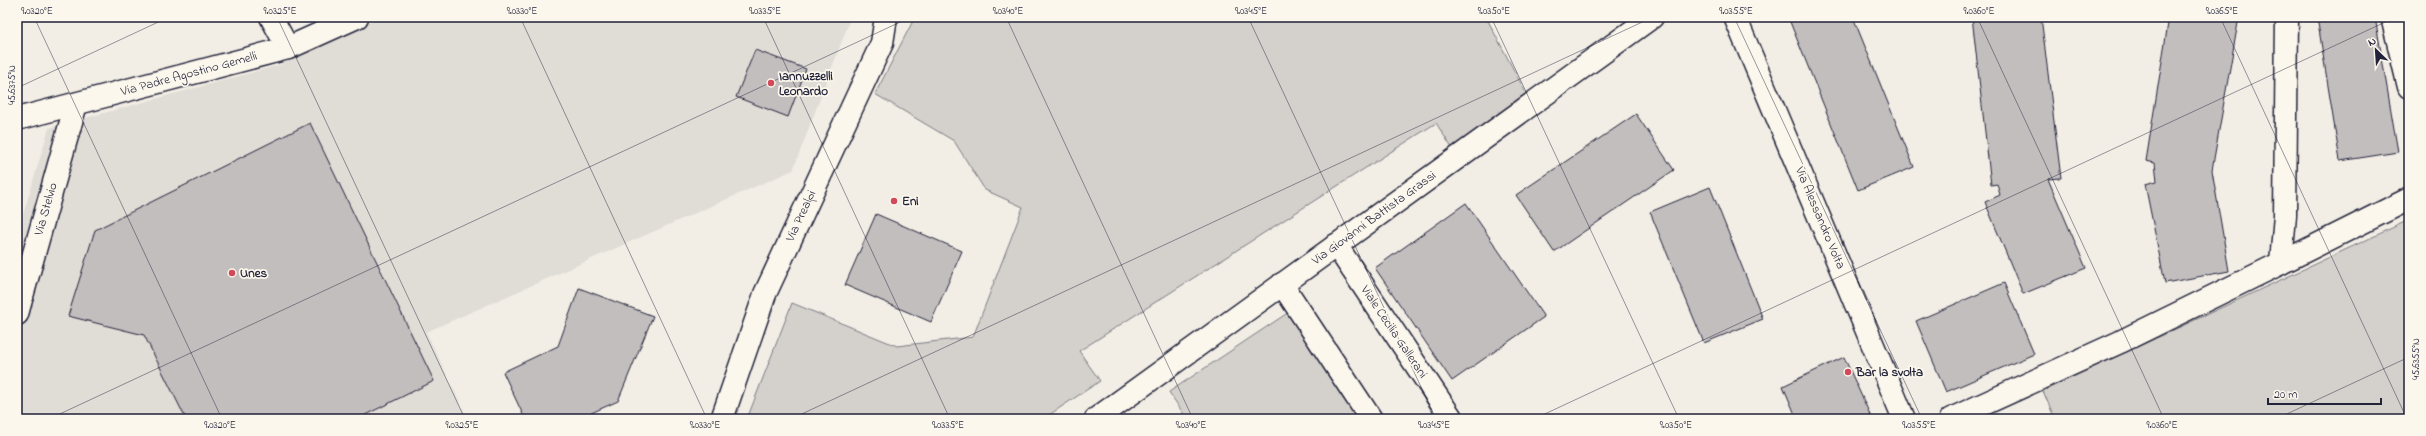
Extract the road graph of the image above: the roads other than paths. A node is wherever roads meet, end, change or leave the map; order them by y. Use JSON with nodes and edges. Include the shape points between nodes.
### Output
{"nodes":[{"id":1,"x":271,"y":17,"type":"edge"},
{"id":2,"x":357,"y":17,"type":"edge"},
{"id":3,"x":886,"y":17,"type":"edge"},
{"id":4,"x":1652,"y":17,"type":"edge"},
{"id":5,"x":1735,"y":17,"type":"edge"},
{"id":6,"x":2287,"y":17,"type":"edge"},
{"id":7,"x":2392,"y":17,"type":"edge"},
{"id":8,"x":288,"y":48,"type":"junction"},
{"id":9,"x":2409,"y":87,"type":"edge"},
{"id":10,"x":76,"y":104,"type":"junction"},
{"id":11,"x":17,"y":118,"type":"edge"},
{"id":12,"x":2409,"y":199,"type":"edge"},
{"id":13,"x":1336,"y":246,"type":"junction"},
{"id":14,"x":2281,"y":264,"type":"junction"},
{"id":15,"x":1282,"y":284,"type":"junction"},
{"id":16,"x":17,"y":314,"type":"edge"},
{"id":17,"x":722,"y":419,"type":"edge"},
{"id":18,"x":1096,"y":419,"type":"edge"},
{"id":19,"x":1371,"y":419,"type":"edge"},
{"id":20,"x":1452,"y":419,"type":"edge"},
{"id":21,"x":1904,"y":419,"type":"edge"},
{"id":22,"x":1951,"y":419,"type":"edge"}],
"edges":[{"from":1,"to":8,"type":"street"},
{"from":2,"to":8,"type":"street","name":"Via Padre Agostino Gemelli"},
{"from":3,"to":17,"type":"street","name":"Via Prealpi","via":[[882,42],[765,294]]},
{"from":4,"to":13,"type":"street","name":"Via Giovanni Battista Grassi"},
{"from":5,"to":21,"type":"street","name":"Via Alessandro Volta"},
{"from":6,"to":14,"type":"street","via":[[2285,215]]},
{"from":7,"to":9,"type":"street"},
{"from":8,"to":10,"type":"street","name":"Via Padre Agostino Gemelli"},
{"from":10,"to":11,"type":"street","name":"Via Padre Agostino Gemelli"},
{"from":10,"to":16,"type":"street","name":"Via Stelvio"},
{"from":12,"to":14,"type":"street"},
{"from":13,"to":15,"type":"street","name":"Via Giovanni Battista Grassi"},
{"from":13,"to":20,"type":"street","name":"Viale Cecilia Gallerani"},
{"from":14,"to":22,"type":"street","via":[[2120,342]]},
{"from":15,"to":18,"type":"street","name":"Via Giovanni Battista Grassi"},
{"from":15,"to":19,"type":"street"}]}
